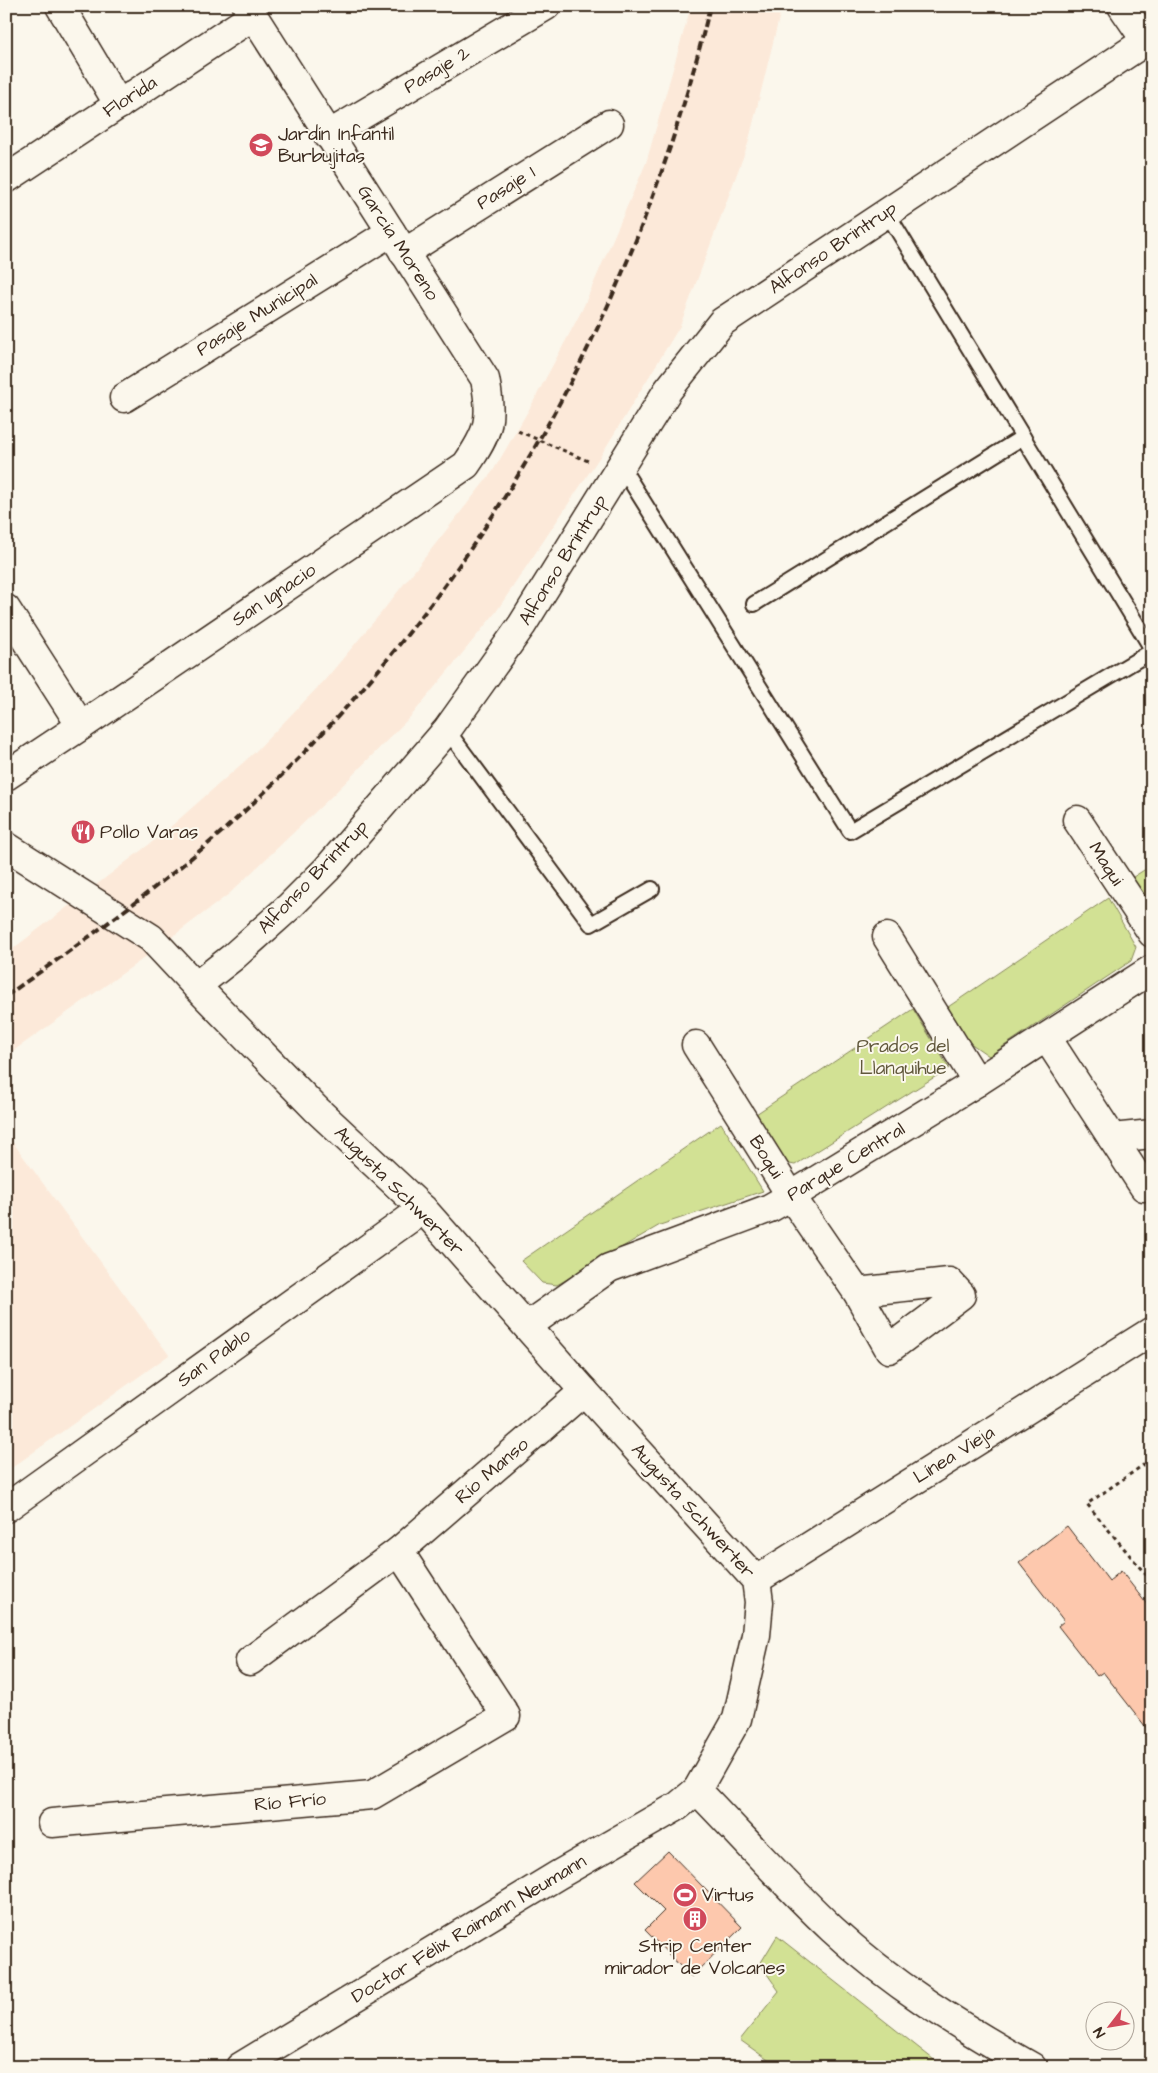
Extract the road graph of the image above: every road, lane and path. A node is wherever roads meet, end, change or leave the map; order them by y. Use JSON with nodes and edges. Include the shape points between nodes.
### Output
{"nodes":[{"id":1,"x":60,"y":6,"type":"edge"},
{"id":2,"x":546,"y":6,"type":"edge"},
{"id":3,"x":1122,"y":6,"type":"edge"},
{"id":4,"x":250,"y":11,"type":"edge"},
{"id":5,"x":1149,"y":39,"type":"edge"},
{"id":6,"x":119,"y":105,"type":"junction"},
{"id":7,"x":609,"y":124,"type":"dead end"},
{"id":8,"x":328,"y":135,"type":"junction"},
{"id":9,"x":6,"y":179,"type":"edge"},
{"id":10,"x":887,"y":212,"type":"junction"},
{"id":11,"x":397,"y":242,"type":"junction"},
{"id":12,"x":485,"y":379,"type":"joint"},
{"id":13,"x":124,"y":398,"type":"dead end"},
{"id":14,"x":489,"y":420,"type":"junction"},
{"id":15,"x":1023,"y":437,"type":"junction"},
{"id":16,"x":619,"y":470,"type":"junction"},
{"id":17,"x":754,"y":604,"type":"dead end"},
{"id":18,"x":6,"y":609,"type":"edge"},
{"id":19,"x":1152,"y":650,"type":"edge"},
{"id":20,"x":81,"y":726,"type":"junction"},
{"id":21,"x":446,"y":730,"type":"junction"},
{"id":22,"x":6,"y":776,"type":"edge"},
{"id":23,"x":1077,"y":820,"type":"dead end"},
{"id":24,"x":6,"y":846,"type":"edge"},
{"id":25,"x":652,"y":889,"type":"dead end"},
{"id":26,"x":1152,"y":933,"type":"edge"},
{"id":27,"x":887,"y":937,"type":"dead end"},
{"id":28,"x":1152,"y":969,"type":"edge"},
{"id":29,"x":196,"y":986,"type":"junction"},
{"id":30,"x":1047,"y":1038,"type":"junction"},
{"id":31,"x":696,"y":1045,"type":"dead end"},
{"id":32,"x":977,"y":1082,"type":"junction"},
{"id":33,"x":1152,"y":1134,"type":"edge"},
{"id":34,"x":1112,"y":1138,"type":"junction"},
{"id":35,"x":1152,"y":1182,"type":"edge"},
{"id":36,"x":791,"y":1196,"type":"junction"},
{"id":37,"x":422,"y":1209,"type":"junction"},
{"id":38,"x":857,"y":1292,"type":"dead end"},
{"id":39,"x":527,"y":1326,"type":"junction"},
{"id":40,"x":1152,"y":1331,"type":"edge"},
{"id":41,"x":584,"y":1391,"type":"junction"},
{"id":42,"x":1152,"y":1459,"type":"edge"},
{"id":43,"x":6,"y":1508,"type":"edge"},
{"id":44,"x":399,"y":1550,"type":"junction"},
{"id":45,"x":756,"y":1580,"type":"junction"},
{"id":46,"x":1152,"y":1582,"type":"edge"},
{"id":47,"x":250,"y":1661,"type":"dead end"},
{"id":48,"x":697,"y":1790,"type":"junction"},
{"id":49,"x":52,"y":1823,"type":"dead end"},
{"id":50,"x":240,"y":2067,"type":"edge"},
{"id":51,"x":1032,"y":2067,"type":"edge"}],
"edges":[{"from":1,"to":6,"type":"street"},
{"from":2,"to":8,"type":"street","name":"Pasaje 2"},
{"from":3,"to":5,"type":"street"},
{"from":4,"to":6,"type":"street","name":"Florida"},
{"from":4,"to":8,"type":"street","name":"García Moreno"},
{"from":5,"to":10,"type":"street","name":"Alfonso Brintrup"},
{"from":6,"to":9,"type":"street","name":"Florida"},
{"from":7,"to":11,"type":"street","name":"Pasaje 1"},
{"from":8,"to":11,"type":"street","name":"García Moreno"},
{"from":10,"to":15,"type":"lane"},
{"from":10,"to":16,"type":"street","name":"Alfonso Brintrup","via":[[722,322],[668,390]]},
{"from":11,"to":12,"type":"street","name":"García Moreno"},
{"from":11,"to":13,"type":"street","name":"Pasaje Municipal"},
{"from":12,"to":14,"type":"street","name":"San Ignacio"},
{"from":14,"to":16,"type":"path"},
{"from":14,"to":20,"type":"street","name":"San Ignacio","via":[[480,444],[466,465]]},
{"from":15,"to":17,"type":"lane"},
{"from":15,"to":19,"type":"lane"},
{"from":16,"to":19,"type":"lane","via":[[850,831]]},
{"from":16,"to":21,"type":"street","name":"Alfonso Brintrup","via":[[522,626]]},
{"from":18,"to":20,"type":"street"},
{"from":20,"to":22,"type":"street","name":"San Ignacio"},
{"from":21,"to":25,"type":"lane","via":[[591,924]]},
{"from":21,"to":29,"type":"street","name":"Alfonso Brintrup","via":[[327,869],[233,958]]},
{"from":23,"to":26,"type":"street","name":"Maqui"},
{"from":24,"to":29,"type":"street","via":[[151,938]]},
{"from":27,"to":32,"type":"street"},
{"from":28,"to":30,"type":"street","name":"Parque Central"},
{"from":29,"to":37,"type":"street","name":"Augusta Schwerter","via":[[316,1109]]},
{"from":30,"to":32,"type":"street","name":"Parque Central"},
{"from":30,"to":34,"type":"street"},
{"from":31,"to":36,"type":"street","name":"Boqui"},
{"from":32,"to":36,"type":"street","name":"Parque Central"},
{"from":33,"to":34,"type":"street"},
{"from":34,"to":35,"type":"street","via":[[1144,1187]]},
{"from":36,"to":38,"type":"street","name":"Boqui"},
{"from":36,"to":39,"type":"street","name":"Parque Central","via":[[770,1208],[609,1268]]},
{"from":37,"to":39,"type":"street","name":"Augusta Schwerter"},
{"from":37,"to":43,"type":"street","name":"San Pablo"},
{"from":39,"to":41,"type":"street","name":"Augusta Schwerter"},
{"from":40,"to":45,"type":"street","name":"Línea Vieja"},
{"from":41,"to":44,"type":"street","name":"Río Manso"},
{"from":41,"to":45,"type":"street","name":"Augusta Schwerter"},
{"from":42,"to":46,"type":"path","via":[[1087,1504]]},
{"from":44,"to":47,"type":"street","name":"Río Manso"},
{"from":44,"to":49,"type":"street","name":"Río Frío","via":[[506,1716],[372,1795]]},
{"from":45,"to":48,"type":"street","name":"Augusta Schwerter","via":[[759,1602],[756,1635],[737,1720]]},
{"from":48,"to":50,"type":"street","name":"Doctor Félix Raimann Neumann","via":[[678,1806]]},
{"from":48,"to":51,"type":"street","via":[[832,1929],[898,1983],[960,2026]]}]}
